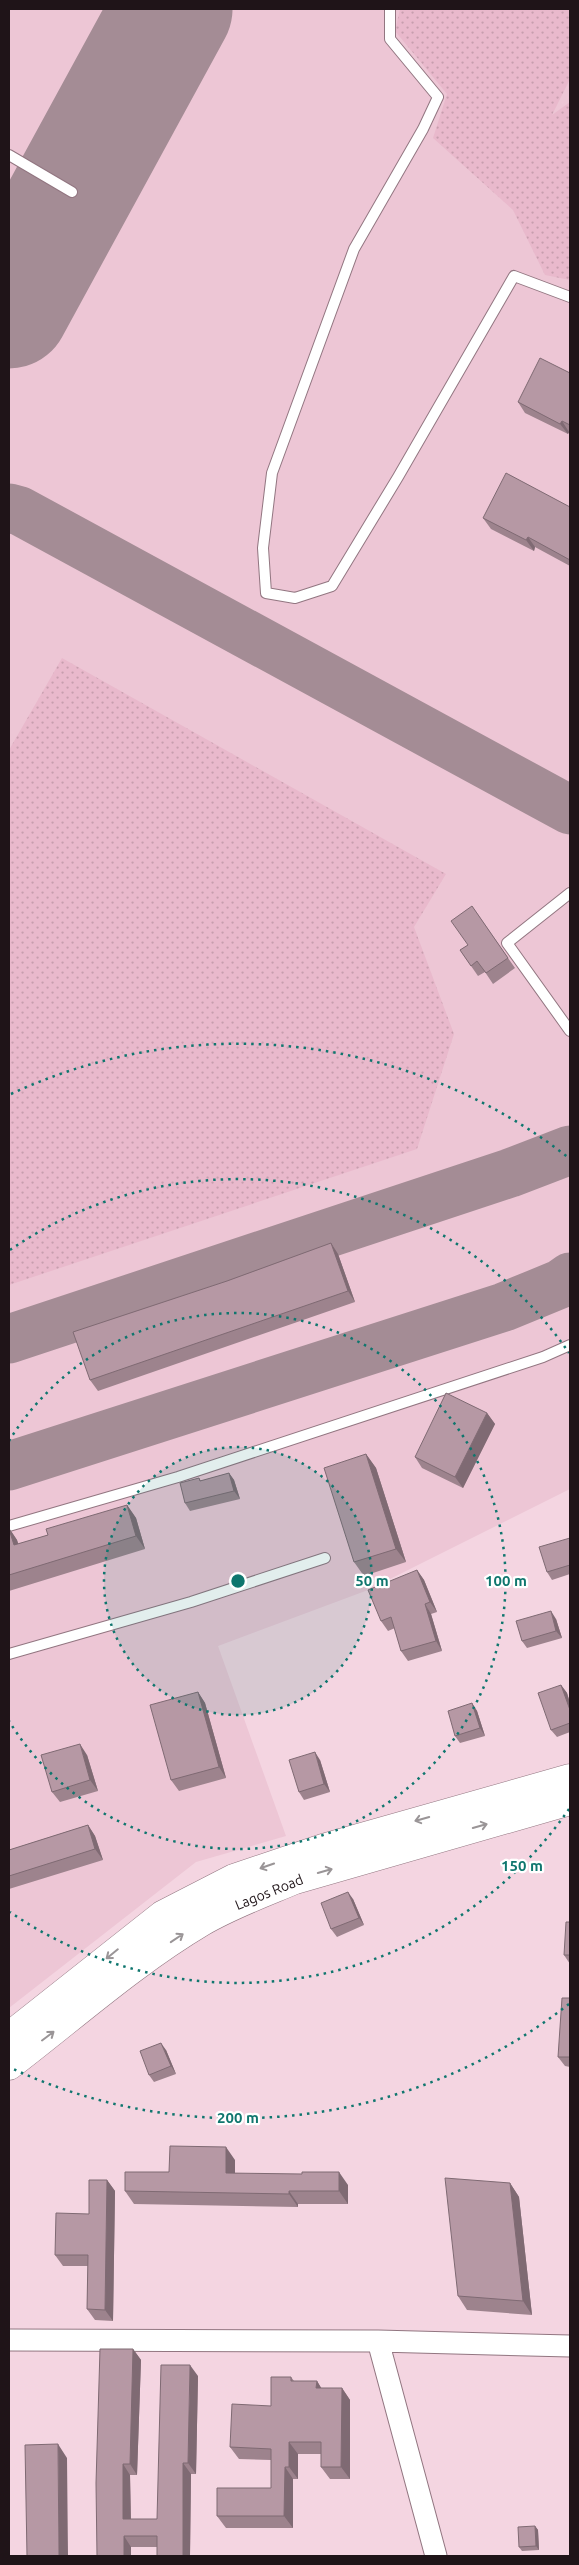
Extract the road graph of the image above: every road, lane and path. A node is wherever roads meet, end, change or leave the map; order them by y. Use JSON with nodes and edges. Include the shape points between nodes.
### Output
{"nodes":[{"id":1,"x":390,"y":9,"type":"edge"},
{"id":2,"x":9,"y":155,"type":"edge"},
{"id":3,"x":72,"y":192,"type":"dead end"},
{"id":4,"x":570,"y":297,"type":"edge"},
{"id":5,"x":570,"y":892,"type":"edge"},
{"id":6,"x":570,"y":1031,"type":"edge"},
{"id":7,"x":570,"y":1345,"type":"edge"},
{"id":8,"x":9,"y":1526,"type":"edge"},
{"id":9,"x":325,"y":1558,"type":"dead end"},
{"id":10,"x":9,"y":1654,"type":"edge"},
{"id":11,"x":570,"y":1778,"type":"edge"},
{"id":12,"x":570,"y":1801,"type":"edge"},
{"id":13,"x":9,"y":2036,"type":"edge"},
{"id":14,"x":9,"y":2066,"type":"edge"},
{"id":15,"x":9,"y":2340,"type":"edge"},
{"id":16,"x":378,"y":2341,"type":"junction"},
{"id":17,"x":570,"y":2346,"type":"edge"},
{"id":18,"x":436,"y":2556,"type":"edge"}],
"edges":[{"from":1,"to":4,"type":"lane","via":[[390,39],[438,97],[354,248],[272,473],[263,548],[266,593],[295,598],[332,586],[514,276]]},
{"from":2,"to":3,"type":"lane"},
{"from":5,"to":6,"type":"lane","via":[[507,944]]},
{"from":7,"to":8,"type":"lane","via":[[543,1357],[178,1477]]},
{"from":9,"to":10,"type":"lane","via":[[191,1602]]},
{"from":11,"to":13,"type":"main road","name":"Lagos Road","one_way":true,"via":[[323,1848],[234,1878],[162,1915]]},
{"from":14,"to":12,"type":"main road","name":"Lagos Road","one_way":true,"via":[[169,1944],[202,1922],[252,1898],[295,1880]]},
{"from":15,"to":16,"type":"street"},
{"from":16,"to":17,"type":"street"},
{"from":16,"to":18,"type":"street"}]}
